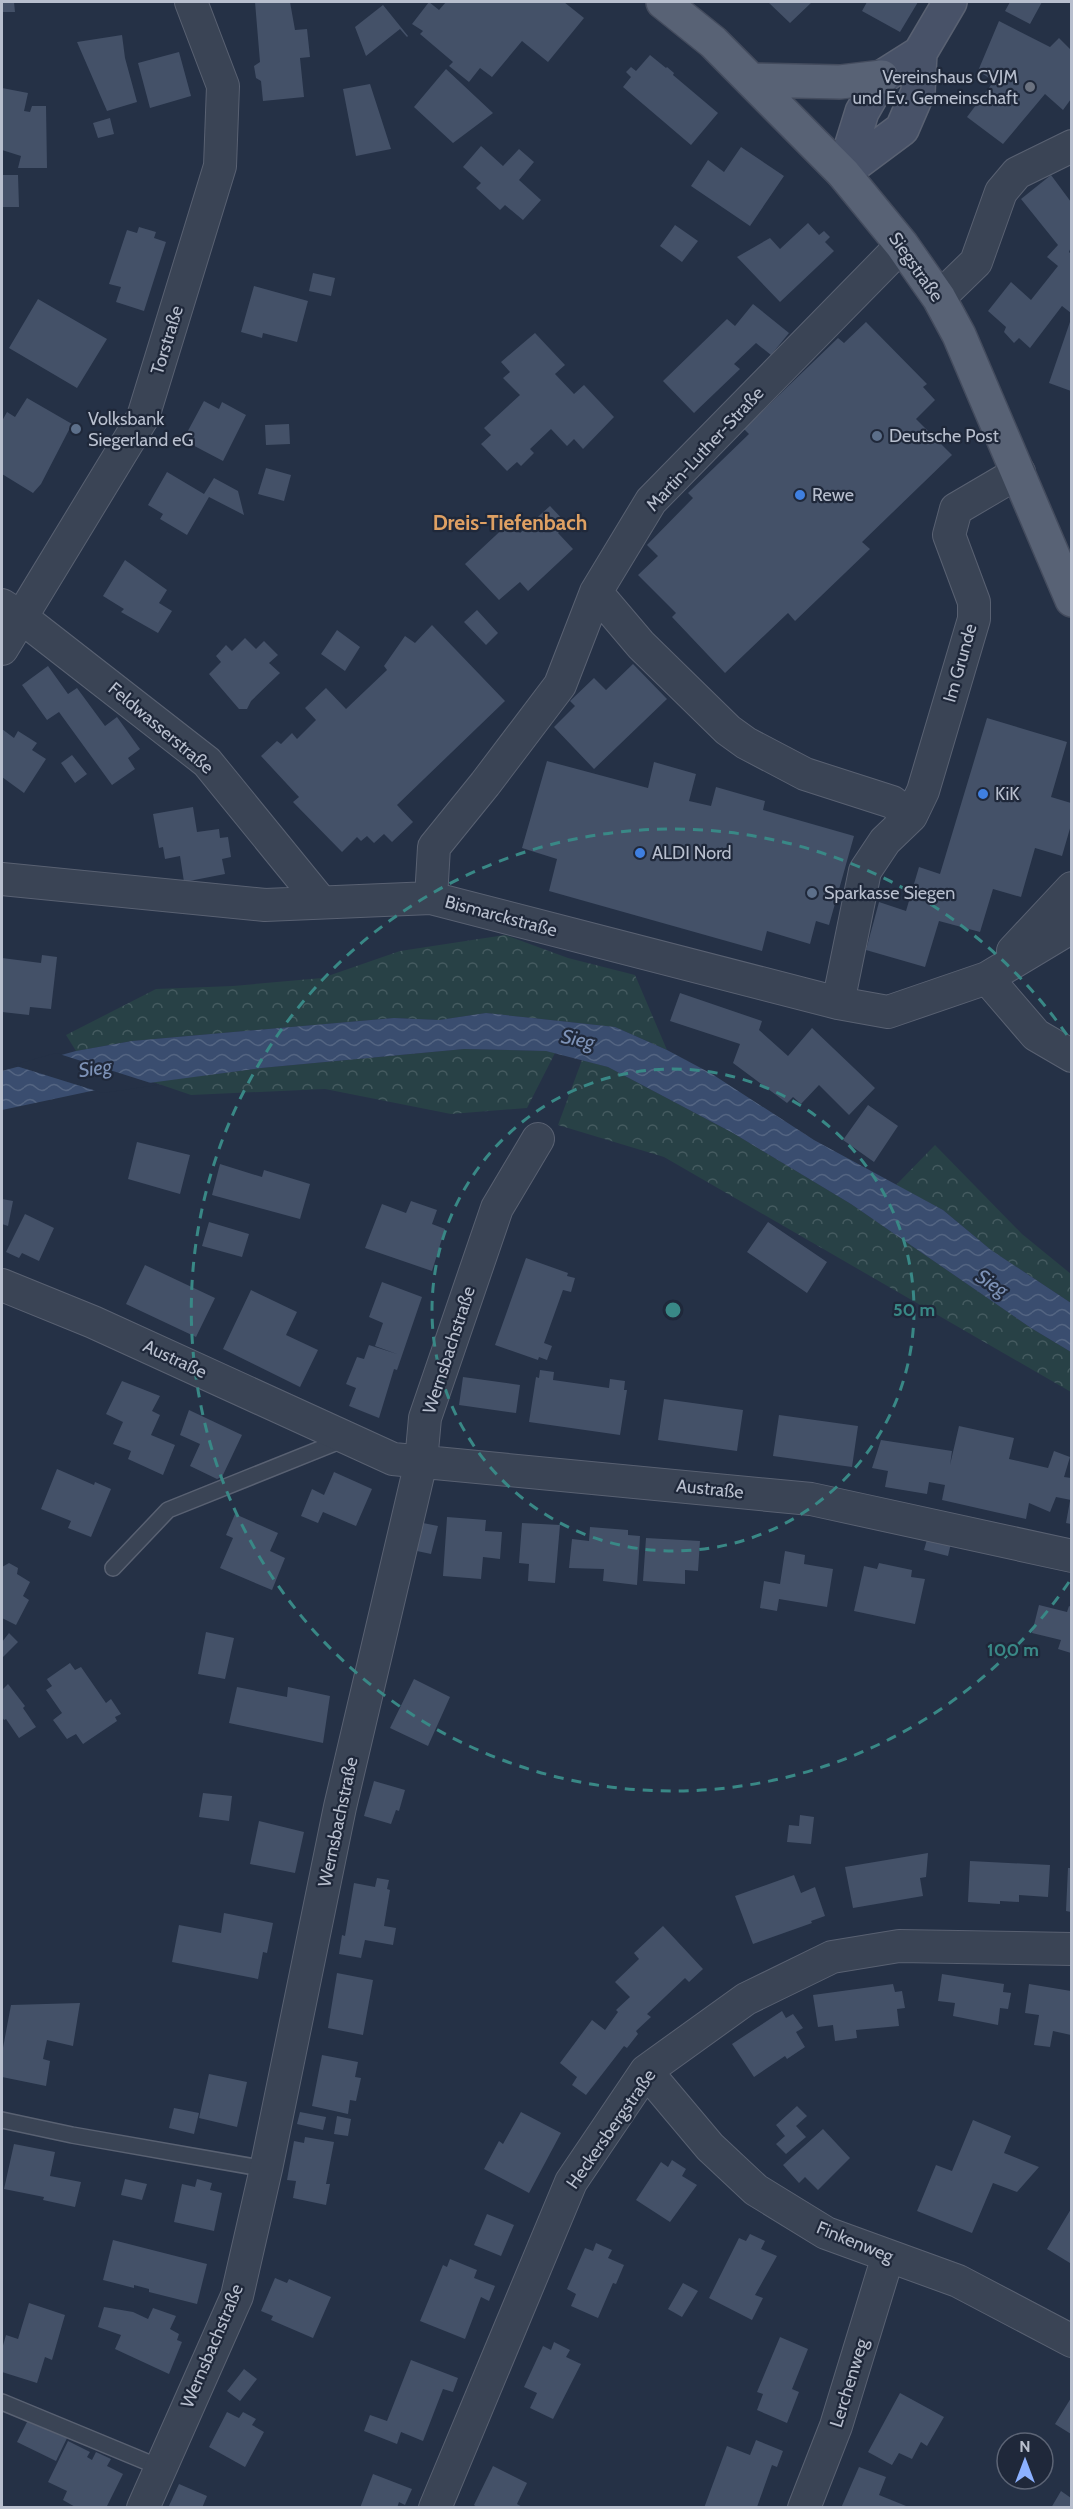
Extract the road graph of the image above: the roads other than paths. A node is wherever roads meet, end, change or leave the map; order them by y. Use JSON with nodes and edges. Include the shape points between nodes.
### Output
{"nodes":[{"id":1,"x":191,"y":2,"type":"edge"},
{"id":2,"x":663,"y":2,"type":"edge"},
{"id":3,"x":950,"y":2,"type":"edge"},
{"id":4,"x":920,"y":53,"type":"junction"},
{"id":5,"x":882,"y":77,"type":"junction"},
{"id":6,"x":753,"y":80,"type":"junction"},
{"id":7,"x":1071,"y":146,"type":"edge"},
{"id":8,"x":843,"y":173,"type":"junction"},
{"id":9,"x":902,"y":245,"type":"junction"},
{"id":10,"x":939,"y":298,"type":"junction"},
{"id":11,"x":1019,"y":472,"type":"junction"},
{"id":12,"x":596,"y":592,"type":"junction"},
{"id":13,"x":1071,"y":600,"type":"edge"},
{"id":14,"x":11,"y":611,"type":"edge"},
{"id":15,"x":2,"y":649,"type":"edge"},
{"id":16,"x":911,"y":816,"type":"junction"},
{"id":17,"x":2,"y":879,"type":"edge"},
{"id":18,"x":1071,"y":888,"type":"edge"},
{"id":19,"x":431,"y":898,"type":"junction"},
{"id":20,"x":321,"y":902,"type":"junction"},
{"id":21,"x":1071,"y":927,"type":"edge"},
{"id":22,"x":987,"y":978,"type":"junction"},
{"id":23,"x":838,"y":1003,"type":"junction"},
{"id":24,"x":1071,"y":1056,"type":"edge"},
{"id":25,"x":538,"y":1139,"type":"dead end"},
{"id":26,"x":2,"y":1285,"type":"edge"},
{"id":27,"x":347,"y":1438,"type":"junction"},
{"id":28,"x":421,"y":1461,"type":"junction"},
{"id":29,"x":1071,"y":1556,"type":"edge"},
{"id":30,"x":113,"y":1568,"type":"dead end"},
{"id":31,"x":1071,"y":1949,"type":"edge"},
{"id":32,"x":646,"y":2071,"type":"junction"},
{"id":33,"x":2,"y":2120,"type":"edge"},
{"id":34,"x":266,"y":2169,"type":"junction"},
{"id":35,"x":888,"y":2256,"type":"junction"},
{"id":36,"x":1071,"y":2341,"type":"edge"},
{"id":37,"x":2,"y":2402,"type":"edge"},
{"id":38,"x":159,"y":2467,"type":"junction"},
{"id":39,"x":143,"y":2508,"type":"edge"},
{"id":40,"x":435,"y":2508,"type":"edge"},
{"id":41,"x":804,"y":2508,"type":"edge"}],
"edges":[{"from":1,"to":14,"type":"street","name":"Torstraße","via":[[223,86],[220,166],[143,417]]},
{"from":2,"to":6,"type":"main road","name":"Siegstraße"},
{"from":3,"to":4,"type":"main road"},
{"from":4,"to":5,"type":"main road"},
{"from":4,"to":8,"type":"main road","via":[[918,92],[902,129]]},
{"from":5,"to":6,"type":"main road","via":[[840,82]]},
{"from":5,"to":8,"type":"main road","via":[[862,112]]},
{"from":6,"to":8,"type":"main road","name":"Siegstraße"},
{"from":7,"to":10,"type":"street","via":[[1017,173],[1001,192],[976,262]]},
{"from":8,"to":9,"type":"main road","name":"Siegstraße"},
{"from":9,"to":10,"type":"main road","name":"Siegstraße"},
{"from":9,"to":12,"type":"street","name":"Martin-Luther-Straße","via":[[651,501]]},
{"from":10,"to":11,"type":"main road","name":"Siegstraße"},
{"from":11,"to":13,"type":"main road","name":"Siegstraße"},
{"from":11,"to":16,"type":"street","name":"Im Grunde","via":[[956,509],[949,535],[974,602],[974,619],[923,791]]},
{"from":12,"to":16,"type":"street","via":[[641,645],[746,743],[805,774],[892,802]]},
{"from":12,"to":19,"type":"street","name":"Martin-Luther-Straße","via":[[560,685],[434,847]]},
{"from":14,"to":15,"type":"street","name":"Torstraße"},
{"from":14,"to":20,"type":"street","name":"Feldwasserstraße","via":[[207,762]]},
{"from":16,"to":23,"type":"street","name":"Im Grunde","via":[[885,841],[865,871]]},
{"from":17,"to":20,"type":"street","name":"Bismarckstraße","via":[[265,905]]},
{"from":18,"to":22,"type":"street","name":"Bismarckstraße"},
{"from":19,"to":20,"type":"street","name":"Bismarckstraße"},
{"from":19,"to":23,"type":"street","name":"Bismarckstraße"},
{"from":21,"to":22,"type":"street","name":"Bismarckstraße"},
{"from":22,"to":23,"type":"street","name":"Bismarckstraße","via":[[888,1012]]},
{"from":22,"to":24,"type":"street","via":[[1036,1035]]},
{"from":25,"to":28,"type":"street","name":"Wernsbachstraße","via":[[497,1208],[426,1418]]},
{"from":26,"to":27,"type":"street","name":"Austraße","via":[[93,1322]]},
{"from":27,"to":28,"type":"street","name":"Austraße","via":[[393,1459]]},
{"from":27,"to":30,"type":"lane","via":[[168,1510]]},
{"from":28,"to":29,"type":"street","name":"Austraße","via":[[811,1499]]},
{"from":28,"to":34,"type":"street","name":"Wernsbachstraße","via":[[340,1807]]},
{"from":31,"to":32,"type":"street","name":"Heckersbergstraße","via":[[899,1946],[832,1957],[746,1999]]},
{"from":32,"to":35,"type":"street","name":"Finkenweg","via":[[710,2147],[756,2190],[826,2233]]},
{"from":32,"to":40,"type":"street","name":"Heckersbergstraße","via":[[571,2182]]},
{"from":33,"to":34,"type":"lane"},
{"from":34,"to":38,"type":"street","name":"Wernsbachstraße","via":[[237,2296]]},
{"from":35,"to":36,"type":"street","name":"Finkenweg","via":[[958,2281]]},
{"from":35,"to":41,"type":"street","name":"Lerchenweg","via":[[836,2426]]},
{"from":37,"to":38,"type":"lane"},
{"from":38,"to":39,"type":"street","name":"Wernsbachstraße"}]}
